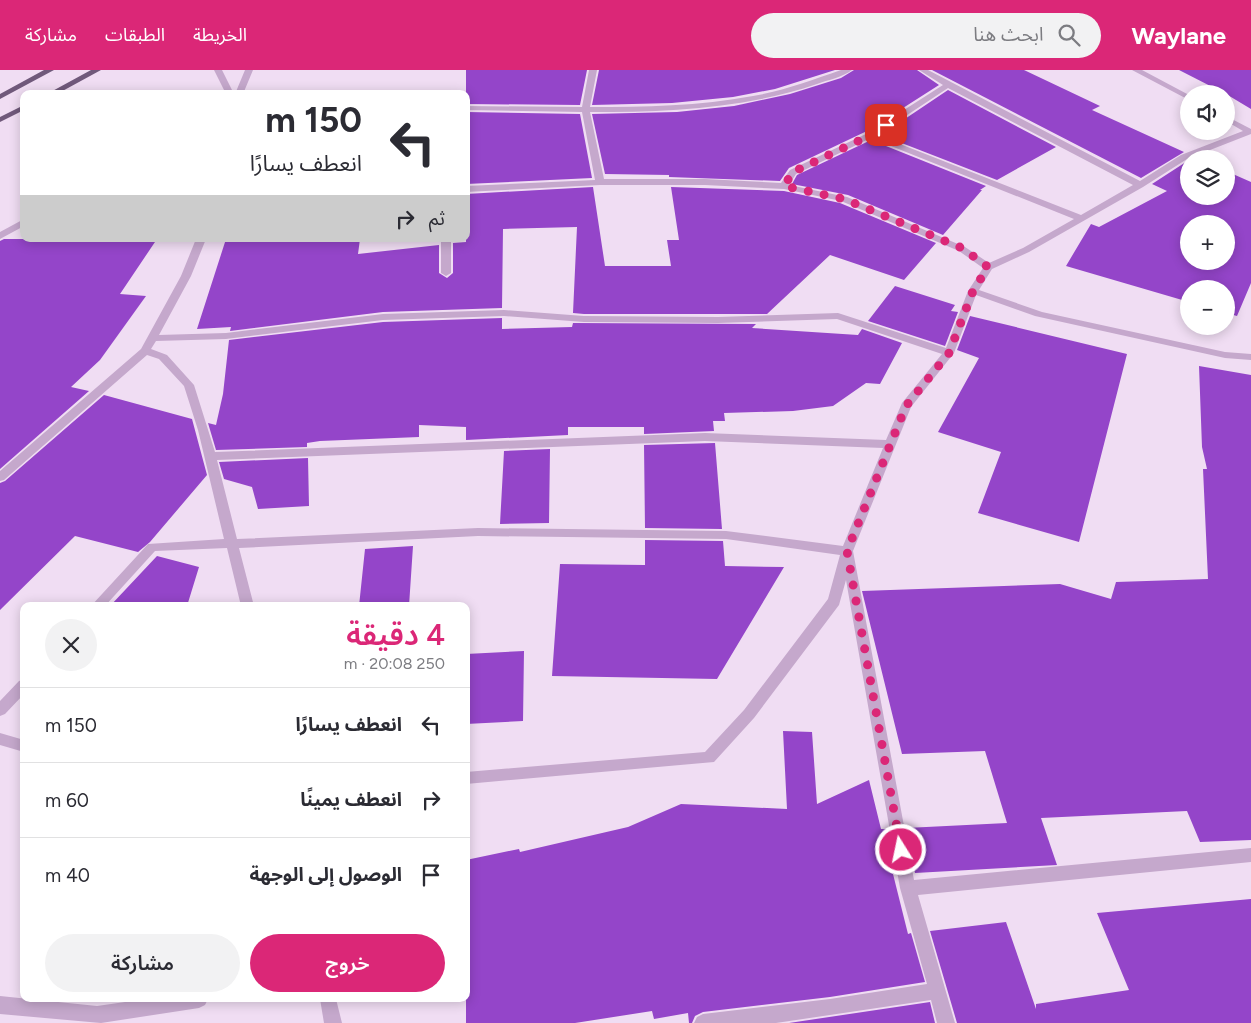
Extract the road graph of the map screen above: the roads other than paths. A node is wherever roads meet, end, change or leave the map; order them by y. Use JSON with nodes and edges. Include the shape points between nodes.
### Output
{"nodes":[{"id":1,"x":50,"y":70,"type":"edge"},
{"id":2,"x":97,"y":70,"type":"edge"},
{"id":3,"x":218,"y":70,"type":"edge"},
{"id":4,"x":249,"y":70,"type":"edge"},
{"id":5,"x":593,"y":70,"type":"edge"},
{"id":6,"x":923,"y":70,"type":"edge"},
{"id":7,"x":1136,"y":70,"type":"edge"},
{"id":8,"x":843,"y":71,"type":"edge"},
{"id":9,"x":948,"y":86,"type":"junction"},
{"id":10,"x":58,"y":90,"type":"edge"},
{"id":11,"x":228,"y":90,"type":"edge"},
{"id":12,"x":241,"y":90,"type":"edge"},
{"id":13,"x":1180,"y":93,"type":"edge"},
{"id":14,"x":0,"y":97,"type":"edge"},
{"id":15,"x":470,"y":108,"type":"edge"},
{"id":16,"x":586,"y":109,"type":"junction"},
{"id":17,"x":20,"y":110,"type":"edge"},
{"id":18,"x":0,"y":120,"type":"edge"},
{"id":19,"x":1235,"y":123,"type":"edge"},
{"id":20,"x":1251,"y":132,"type":"edge"},
{"id":21,"x":871,"y":135,"type":"junction"},
{"id":22,"x":600,"y":182,"type":"junction"},
{"id":23,"x":1140,"y":185,"type":"junction"},
{"id":24,"x":784,"y":186,"type":"junction"},
{"id":25,"x":470,"y":189,"type":"edge"},
{"id":26,"x":1081,"y":218,"type":"junction"},
{"id":27,"x":20,"y":224,"type":"edge"},
{"id":28,"x":0,"y":236,"type":"edge"},
{"id":29,"x":200,"y":242,"type":"edge"},
{"id":30,"x":446,"y":242,"type":"edge"},
{"id":31,"x":988,"y":267,"type":"junction"},
{"id":32,"x":446,"y":273,"type":"dead end"},
{"id":33,"x":973,"y":291,"type":"junction"},
{"id":34,"x":152,"y":338,"type":"junction"},
{"id":35,"x":145,"y":350,"type":"junction"},
{"id":36,"x":949,"y":353,"type":"junction"},
{"id":37,"x":1251,"y":357,"type":"edge"},
{"id":38,"x":891,"y":444,"type":"junction"},
{"id":39,"x":210,"y":456,"type":"junction"},
{"id":40,"x":0,"y":477,"type":"edge"},
{"id":41,"x":231,"y":543,"type":"junction"},
{"id":42,"x":847,"y":551,"type":"junction"},
{"id":43,"x":101,"y":602,"type":"edge"},
{"id":44,"x":246,"y":602,"type":"edge"},
{"id":45,"x":20,"y":689,"type":"edge"},
{"id":46,"x":0,"y":710,"type":"edge"},
{"id":47,"x":0,"y":739,"type":"edge"},
{"id":48,"x":20,"y":745,"type":"edge"},
{"id":49,"x":470,"y":778,"type":"edge"},
{"id":50,"x":1251,"y":855,"type":"edge"},
{"id":51,"x":908,"y":888,"type":"junction"},
{"id":52,"x":936,"y":991,"type":"junction"},
{"id":53,"x":179,"y":1002,"type":"edge"},
{"id":54,"x":328,"y":1002,"type":"edge"},
{"id":55,"x":0,"y":1006,"type":"edge"},
{"id":56,"x":332,"y":1023,"type":"edge"},
{"id":57,"x":703,"y":1023,"type":"edge"},
{"id":58,"x":946,"y":1023,"type":"edge"}],
"edges":[{"from":1,"to":14,"type":"main road"},
{"from":2,"to":10,"type":"main road"},
{"from":3,"to":11,"type":"street"},
{"from":4,"to":12,"type":"street"},
{"from":5,"to":16,"type":"street","via":[[593,78],[587,88]]},
{"from":6,"to":9,"type":"street"},
{"from":7,"to":13,"type":"street"},
{"from":8,"to":16,"type":"street","via":[[795,89],[738,101]]},
{"from":9,"to":21,"type":"street"},
{"from":9,"to":23,"type":"street"},
{"from":15,"to":16,"type":"street"},
{"from":16,"to":22,"type":"street"},
{"from":17,"to":18,"type":"main road"},
{"from":19,"to":20,"type":"street"},
{"from":20,"to":23,"type":"street","via":[[1184,157]]},
{"from":21,"to":24,"type":"street","via":[[793,172]]},
{"from":21,"to":26,"type":"street"},
{"from":22,"to":24,"type":"street"},
{"from":22,"to":25,"type":"street"},
{"from":23,"to":26,"type":"street"},
{"from":24,"to":31,"type":"street","via":[[844,199],[962,248]]},
{"from":26,"to":31,"type":"street","via":[[1026,250]]},
{"from":27,"to":28,"type":"street"},
{"from":29,"to":34,"type":"street","via":[[186,276]]},
{"from":30,"to":32,"type":"street"},
{"from":31,"to":33,"type":"street"},
{"from":33,"to":36,"type":"street"},
{"from":33,"to":37,"type":"street","via":[[1039,314],[1225,356]]},
{"from":34,"to":35,"type":"street"},
{"from":34,"to":36,"type":"street","via":[[226,336],[384,317],[504,313],[594,319],[718,320],[838,316]]},
{"from":35,"to":39,"type":"street","via":[[163,357],[189,385]]},
{"from":35,"to":40,"type":"street"},
{"from":36,"to":38,"type":"street","via":[[906,406]]},
{"from":38,"to":39,"type":"street","via":[[705,438]]},
{"from":38,"to":42,"type":"street"},
{"from":39,"to":41,"type":"street"},
{"from":41,"to":42,"type":"street","via":[[478,532],[726,535]]},
{"from":41,"to":43,"type":"street","via":[[152,547]]},
{"from":41,"to":44,"type":"street"},
{"from":42,"to":49,"type":"street","via":[[834,601],[749,714],[708,758]]},
{"from":42,"to":51,"type":"street"},
{"from":45,"to":46,"type":"street"},
{"from":47,"to":48,"type":"street"},
{"from":50,"to":51,"type":"street"},
{"from":51,"to":52,"type":"street"},
{"from":52,"to":57,"type":"street"},
{"from":52,"to":58,"type":"street"},
{"from":53,"to":55,"type":"street","via":[[97,1014]]},
{"from":54,"to":56,"type":"street"}]}
